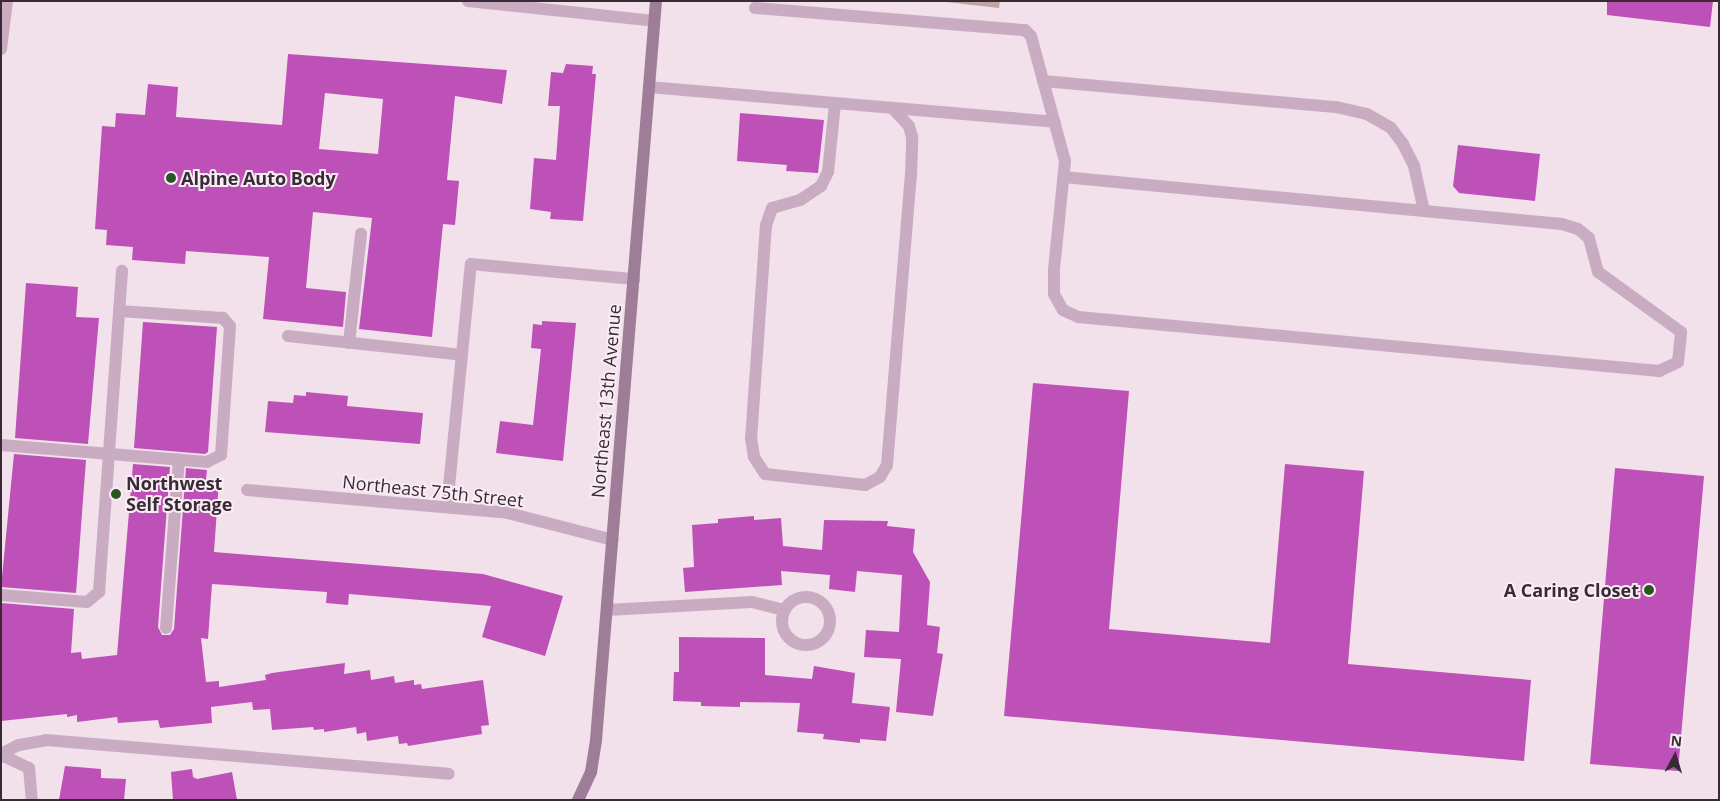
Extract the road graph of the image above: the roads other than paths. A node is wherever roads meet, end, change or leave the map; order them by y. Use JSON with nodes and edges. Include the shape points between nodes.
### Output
{"nodes":[{"id":1,"x":7,"y":1,"type":"edge"},
{"id":2,"x":468,"y":1,"type":"edge"},
{"id":3,"x":656,"y":1,"type":"edge"},
{"id":4,"x":755,"y":8,"type":"dead end"},
{"id":5,"x":654,"y":22,"type":"junction"},
{"id":6,"x":1,"y":50,"type":"edge"},
{"id":7,"x":1043,"y":81,"type":"junction"},
{"id":8,"x":649,"y":88,"type":"junction"},
{"id":9,"x":835,"y":104,"type":"junction"},
{"id":10,"x":892,"y":108,"type":"junction"},
{"id":11,"x":1054,"y":122,"type":"junction"},
{"id":12,"x":1063,"y":177,"type":"junction"},
{"id":13,"x":1424,"y":211,"type":"junction"},
{"id":14,"x":361,"y":234,"type":"dead end"},
{"id":15,"x":122,"y":271,"type":"dead end"},
{"id":16,"x":634,"y":279,"type":"junction"},
{"id":17,"x":120,"y":311,"type":"junction"},
{"id":18,"x":288,"y":336,"type":"dead end"},
{"id":19,"x":349,"y":343,"type":"junction"},
{"id":20,"x":462,"y":356,"type":"junction"},
{"id":21,"x":1,"y":445,"type":"edge"},
{"id":22,"x":109,"y":454,"type":"junction"},
{"id":23,"x":179,"y":460,"type":"junction"},
{"id":24,"x":247,"y":490,"type":"dead end"},
{"id":25,"x":447,"y":508,"type":"junction"},
{"id":26,"x":612,"y":540,"type":"junction"},
{"id":27,"x":1,"y":595,"type":"edge"},
{"id":28,"x":607,"y":610,"type":"junction"},
{"id":29,"x":785,"y":610,"type":"dead end"},
{"id":30,"x":166,"y":628,"type":"dead end"},
{"id":31,"x":1,"y":755,"type":"edge"},
{"id":32,"x":448,"y":774,"type":"dead end"},
{"id":33,"x":32,"y":800,"type":"edge"},
{"id":34,"x":578,"y":800,"type":"edge"}],
"edges":[{"from":1,"to":6,"type":"street"},
{"from":2,"to":5,"type":"street"},
{"from":3,"to":5,"type":"street","name":"Northeast 13th Avenue"},
{"from":4,"to":7,"type":"street","via":[[1025,30],[1031,36]]},
{"from":5,"to":8,"type":"street","name":"Northeast 13th Avenue"},
{"from":7,"to":11,"type":"street"},
{"from":7,"to":13,"type":"street","via":[[1336,108],[1367,114],[1391,128],[1403,144],[1414,166]]},
{"from":8,"to":9,"type":"street"},
{"from":8,"to":16,"type":"street","name":"Northeast 13th Avenue"},
{"from":9,"to":10,"type":"street"},
{"from":9,"to":10,"type":"street","via":[[828,172],[820,186],[800,200],[772,208],[766,225],[751,438],[754,457],[765,474],[865,485],[880,477],[888,457],[911,175],[912,137],[909,126]]},
{"from":10,"to":11,"type":"street"},
{"from":11,"to":12,"type":"street","via":[[1064,161]]},
{"from":12,"to":13,"type":"street"},
{"from":12,"to":13,"type":"street","via":[[1054,294],[1063,310],[1078,317],[1659,371],[1678,362],[1681,332],[1598,272],[1589,238],[1578,230],[1562,224]]},
{"from":14,"to":19,"type":"street"},
{"from":15,"to":17,"type":"street"},
{"from":16,"to":20,"type":"street","via":[[471,264]]},
{"from":16,"to":26,"type":"street","name":"Northeast 13th Avenue"},
{"from":17,"to":22,"type":"street"},
{"from":17,"to":23,"type":"street","via":[[223,318],[230,326],[221,455],[207,462]]},
{"from":18,"to":19,"type":"street"},
{"from":19,"to":20,"type":"street"},
{"from":20,"to":25,"type":"street"},
{"from":21,"to":22,"type":"street"},
{"from":22,"to":23,"type":"street"},
{"from":22,"to":27,"type":"street","via":[[99,592],[87,602]]},
{"from":23,"to":30,"type":"street"},
{"from":24,"to":25,"type":"street","name":"Northeast 75th Street"},
{"from":25,"to":26,"type":"street","name":"Northeast 75th Street","via":[[508,513]]},
{"from":26,"to":28,"type":"street","name":"Northeast 13th Avenue"},
{"from":28,"to":29,"type":"street","via":[[752,602]]},
{"from":28,"to":34,"type":"street","name":"Northeast 13th Avenue","via":[[596,740],[591,772]]},
{"from":31,"to":32,"type":"street","via":[[19,745],[46,740]]},
{"from":31,"to":33,"type":"street","via":[[29,768]]}]}
